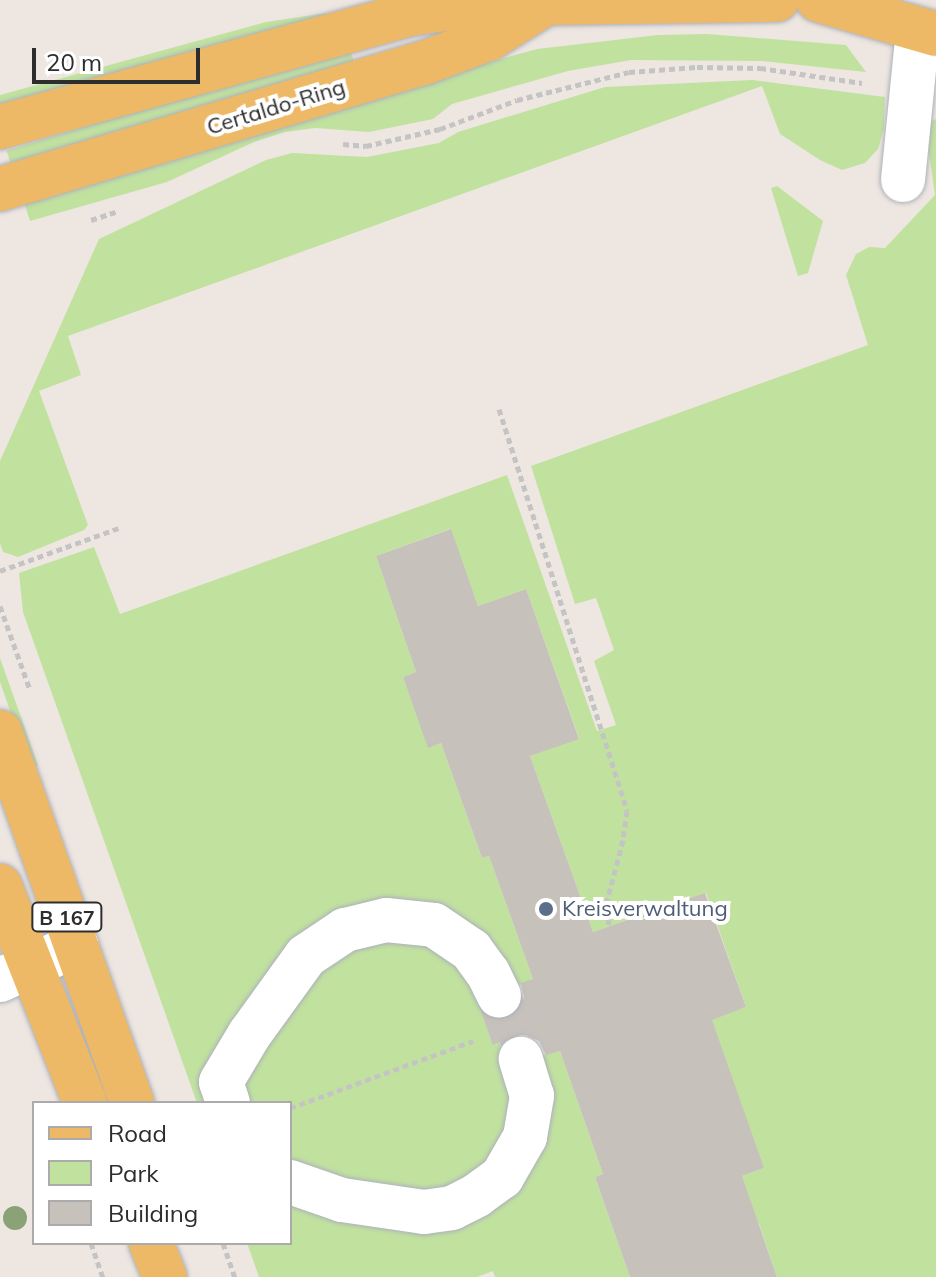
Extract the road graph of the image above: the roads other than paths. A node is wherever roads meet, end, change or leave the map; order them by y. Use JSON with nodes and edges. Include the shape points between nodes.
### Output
{"nodes":[{"id":1,"x":777,"y":0,"type":"edge"},
{"id":2,"x":818,"y":0,"type":"edge"},
{"id":3,"x":543,"y":5,"type":"junction"},
{"id":4,"x":927,"y":32,"type":"edge"},
{"id":5,"x":0,"y":127,"type":"edge"},
{"id":6,"x":903,"y":180,"type":"dead end"},
{"id":7,"x":0,"y":189,"type":"edge"},
{"id":8,"x":0,"y":732,"type":"edge"},
{"id":9,"x":0,"y":886,"type":"edge"},
{"id":10,"x":76,"y":945,"type":"junction"},
{"id":11,"x":14,"y":974,"type":"edge"},
{"id":12,"x":499,"y":996,"type":"tunnel mouth"},
{"id":13,"x":521,"y":1059,"type":"tunnel mouth"},
{"id":14,"x":84,"y":1101,"type":"edge"},
{"id":15,"x":131,"y":1101,"type":"edge"},
{"id":16,"x":227,"y":1101,"type":"edge"},
{"id":17,"x":292,"y":1183,"type":"edge"}],
"edges":[{"from":1,"to":3,"type":"main road"},
{"from":2,"to":4,"type":"main road"},
{"from":3,"to":5,"type":"main road","via":[[478,4],[410,14]]},
{"from":3,"to":7,"type":"main road","name":"Certaldo-Ring","via":[[490,38],[424,63]]},
{"from":4,"to":6,"type":"street","via":[[911,90]]},
{"from":8,"to":10,"type":"main road","number":"B 167"},
{"from":9,"to":11,"type":"main road","number":"B 167"},
{"from":10,"to":11,"type":"street"},
{"from":10,"to":15,"type":"main road","number":"B 167"},
{"from":11,"to":14,"type":"main road","number":"B 167"},
{"from":12,"to":16,"type":"street","via":[[471,950],[434,925],[386,920],[345,930],[306,956],[249,1035],[221,1082]]},
{"from":13,"to":17,"type":"street","via":[[532,1096],[525,1137],[502,1177],[477,1195],[452,1208],[424,1212],[342,1200]]}]}
